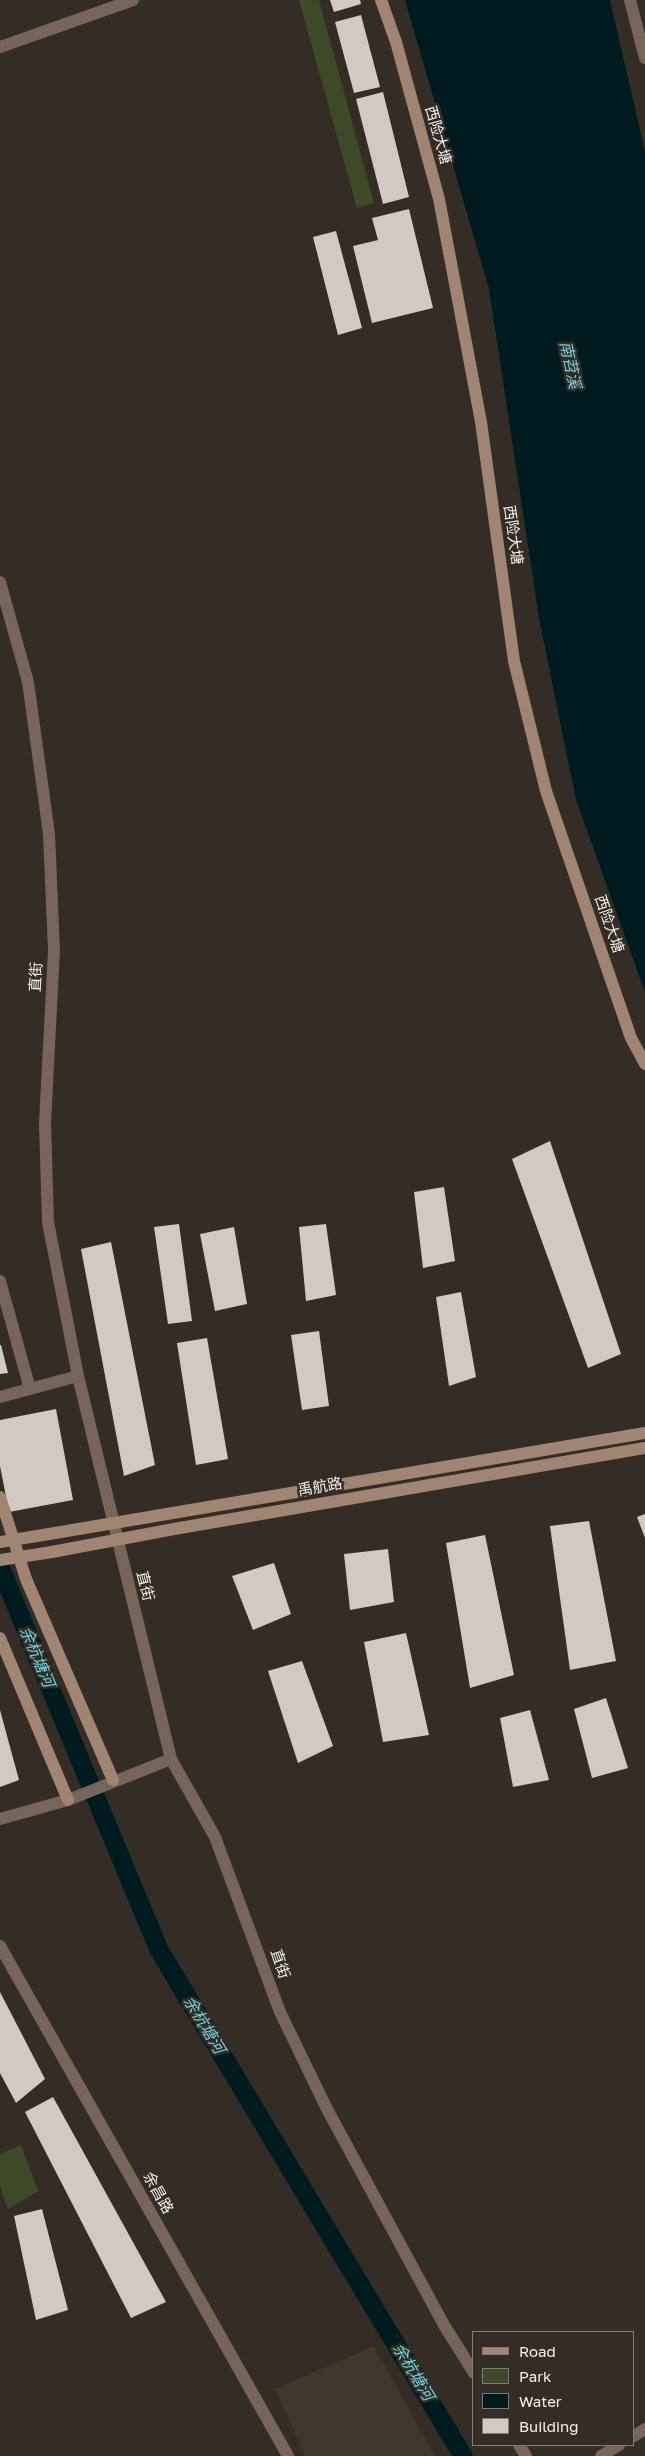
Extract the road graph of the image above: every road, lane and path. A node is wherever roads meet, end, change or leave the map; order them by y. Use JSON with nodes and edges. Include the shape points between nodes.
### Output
{"nodes":[{"id":1,"x":133,"y":0,"type":"edge"},
{"id":2,"x":381,"y":0,"type":"edge"},
{"id":3,"x":630,"y":0,"type":"edge"},
{"id":4,"x":0,"y":47,"type":"edge"},
{"id":5,"x":645,"y":58,"type":"edge"},
{"id":6,"x":0,"y":582,"type":"edge"},
{"id":7,"x":645,"y":1064,"type":"edge"},
{"id":8,"x":0,"y":1281,"type":"edge"},
{"id":9,"x":78,"y":1376,"type":"junction"},
{"id":10,"x":30,"y":1389,"type":"junction"},
{"id":11,"x":0,"y":1397,"type":"edge"},
{"id":12,"x":645,"y":1433,"type":"edge"},
{"id":13,"x":645,"y":1448,"type":"edge"},
{"id":14,"x":0,"y":1497,"type":"edge"},
{"id":15,"x":112,"y":1522,"type":"junction"},
{"id":16,"x":117,"y":1541,"type":"junction"},
{"id":17,"x":0,"y":1542,"type":"edge"},
{"id":18,"x":0,"y":1560,"type":"edge"},
{"id":19,"x":0,"y":1638,"type":"edge"},
{"id":20,"x":171,"y":1759,"type":"junction"},
{"id":21,"x":113,"y":1780,"type":"junction"},
{"id":22,"x":68,"y":1800,"type":"junction"},
{"id":23,"x":0,"y":1819,"type":"edge"},
{"id":24,"x":0,"y":1946,"type":"edge"},
{"id":25,"x":472,"y":2370,"type":"edge"},
{"id":26,"x":617,"y":2446,"type":"edge"},
{"id":27,"x":288,"y":2456,"type":"edge"},
{"id":28,"x":601,"y":2456,"type":"edge"}],
"edges":[{"from":1,"to":4,"type":"street"},
{"from":2,"to":7,"type":"street","name":"西险大塘","via":[[396,42],[439,199],[482,422],[514,661],[546,792],[631,1038]]},
{"from":3,"to":5,"type":"street"},
{"from":6,"to":9,"type":"street","name":"直街","via":[[28,682],[49,834],[54,950],[45,1123],[48,1222]]},
{"from":8,"to":10,"type":"street"},
{"from":9,"to":10,"type":"street"},
{"from":9,"to":15,"type":"street","name":"直街"},
{"from":10,"to":11,"type":"street"},
{"from":12,"to":15,"type":"street"},
{"from":13,"to":16,"type":"street","name":"禹航路"},
{"from":14,"to":21,"type":"street","via":[[26,1579]]},
{"from":15,"to":16,"type":"street","name":"直街"},
{"from":15,"to":17,"type":"street","bridge":true},
{"from":16,"to":18,"type":"street","name":"禹航路","bridge":true},
{"from":16,"to":20,"type":"street","name":"直街"},
{"from":19,"to":22,"type":"street"},
{"from":20,"to":21,"type":"street"},
{"from":20,"to":25,"type":"street","name":"直街","via":[[215,1837],[280,2012],[434,2308]]},
{"from":21,"to":22,"type":"street"},
{"from":22,"to":23,"type":"street"},
{"from":24,"to":27,"type":"street","name":"余昌路"},
{"from":26,"to":28,"type":"street"}]}
